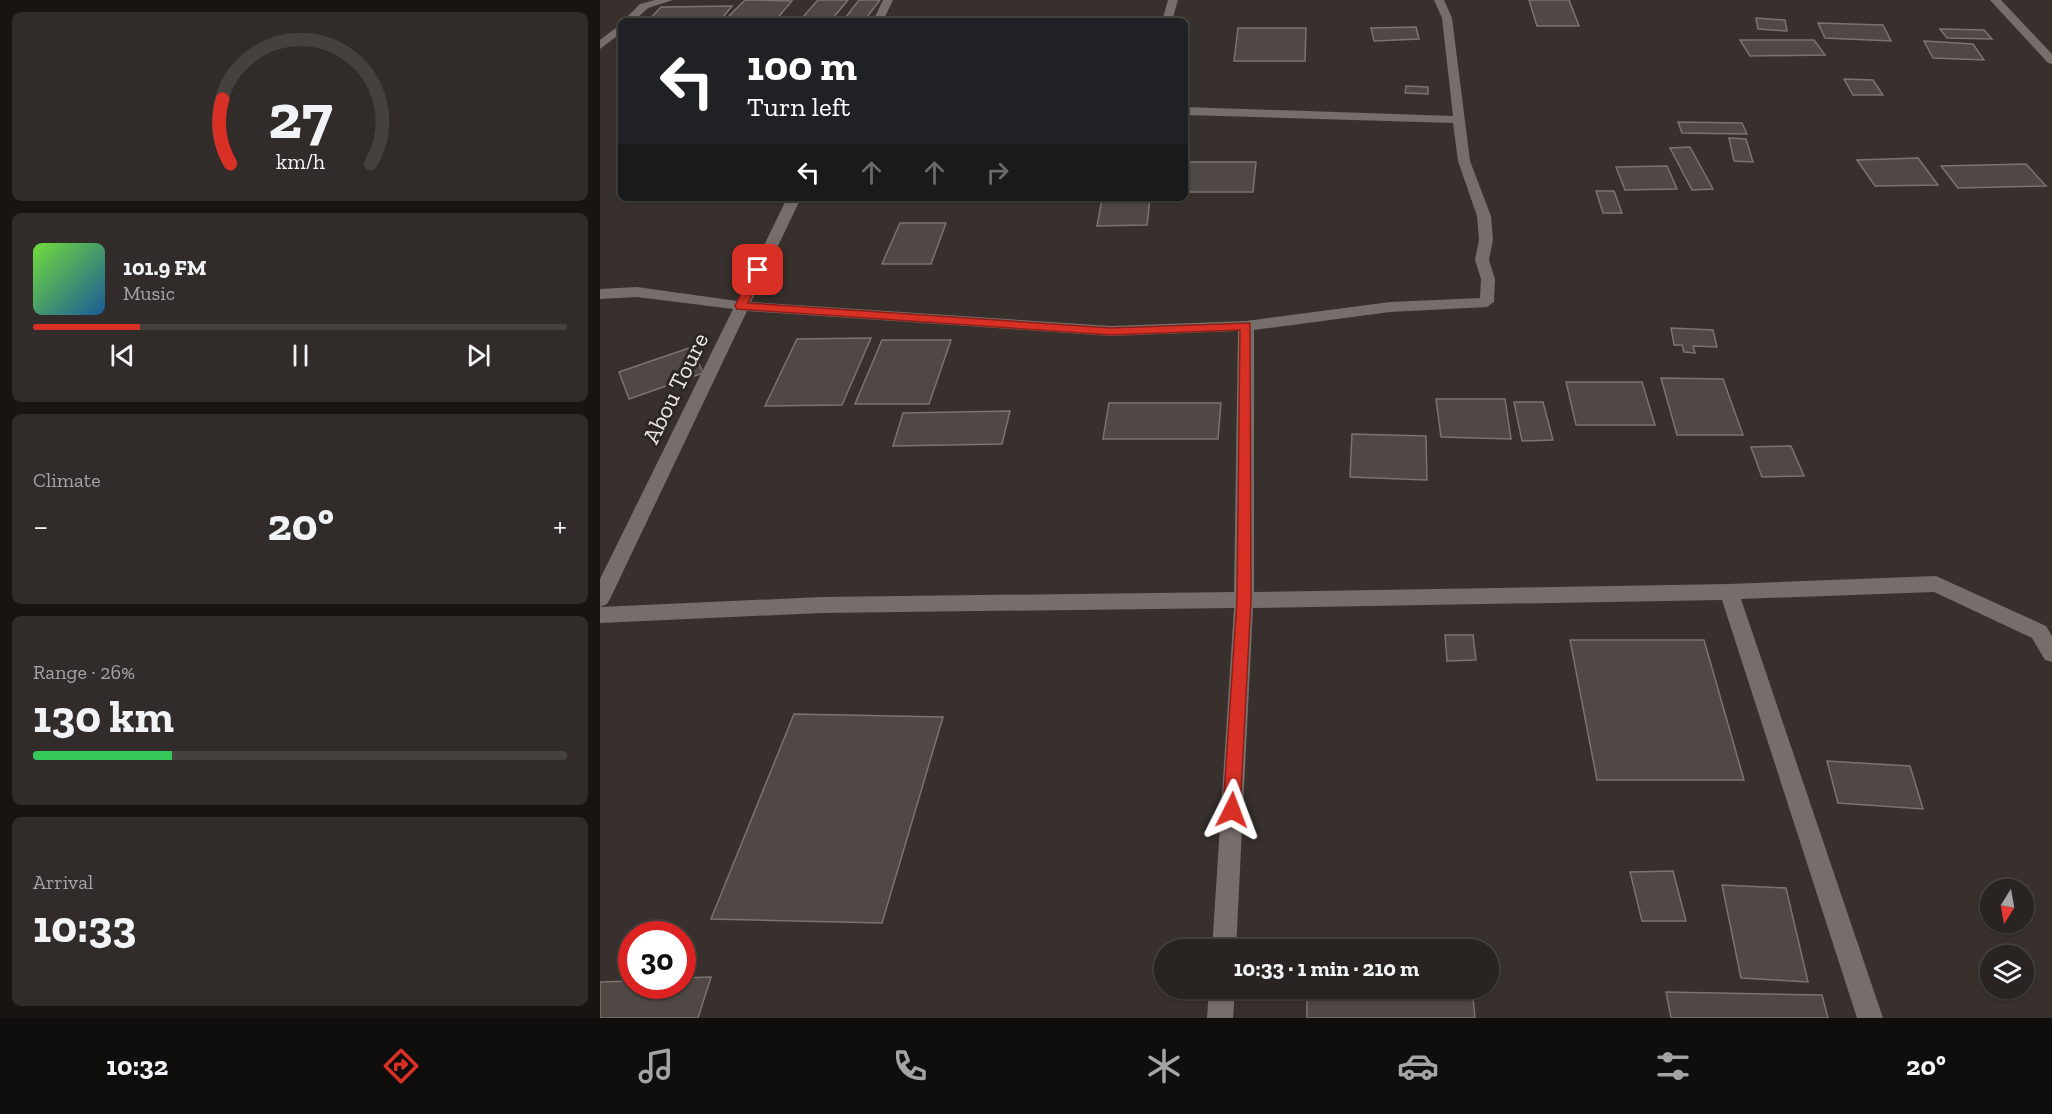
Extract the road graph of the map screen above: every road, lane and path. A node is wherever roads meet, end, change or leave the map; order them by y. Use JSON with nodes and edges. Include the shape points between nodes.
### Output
{"nodes":[{"id":1,"x":668,"y":0,"type":"edge"},
{"id":2,"x":888,"y":0,"type":"edge"},
{"id":3,"x":1173,"y":0,"type":"edge"},
{"id":4,"x":1439,"y":0,"type":"edge"},
{"id":5,"x":1995,"y":0,"type":"edge"},
{"id":6,"x":631,"y":18,"type":"edge"},
{"id":7,"x":879,"y":18,"type":"edge"},
{"id":8,"x":1168,"y":18,"type":"edge"},
{"id":9,"x":618,"y":30,"type":"edge"},
{"id":10,"x":600,"y":46,"type":"edge"},
{"id":11,"x":2052,"y":61,"type":"edge"},
{"id":12,"x":1188,"y":111,"type":"edge"},
{"id":13,"x":1460,"y":120,"type":"junction"},
{"id":14,"x":793,"y":201,"type":"edge"},
{"id":15,"x":600,"y":294,"type":"edge"},
{"id":16,"x":741,"y":306,"type":"junction"},
{"id":17,"x":1246,"y":326,"type":"junction"},
{"id":18,"x":1729,"y":592,"type":"junction"},
{"id":19,"x":600,"y":599,"type":"edge"},
{"id":20,"x":1244,"y":600,"type":"junction"},
{"id":21,"x":600,"y":615,"type":"edge"},
{"id":22,"x":2052,"y":654,"type":"edge"},
{"id":23,"x":1225,"y":939,"type":"edge"},
{"id":24,"x":1221,"y":999,"type":"edge"},
{"id":25,"x":1220,"y":1018,"type":"edge"},
{"id":26,"x":1870,"y":1018,"type":"edge"}],
"edges":[{"from":1,"to":6,"type":"street","via":[[644,6]]},
{"from":2,"to":7,"type":"street"},
{"from":3,"to":8,"type":"street"},
{"from":4,"to":13,"type":"street","via":[[1447,18]]},
{"from":5,"to":11,"type":"street"},
{"from":9,"to":10,"type":"street"},
{"from":12,"to":13,"type":"street"},
{"from":13,"to":17,"type":"street","via":[[1464,161],[1484,216],[1486,240],[1482,260],[1488,279],[1487,302],[1390,307]]},
{"from":14,"to":16,"type":"street","name":"Abou Toure"},
{"from":15,"to":16,"type":"street","via":[[637,292]]},
{"from":16,"to":17,"type":"street","via":[[1111,332]]},
{"from":16,"to":19,"type":"street","name":"Abou Toure"},
{"from":17,"to":20,"type":"street"},
{"from":18,"to":20,"type":"street"},
{"from":18,"to":22,"type":"street","via":[[1936,584],[2039,632]]},
{"from":18,"to":26,"type":"street"},
{"from":20,"to":21,"type":"street","via":[[822,604]]},
{"from":20,"to":23,"type":"street"},
{"from":24,"to":25,"type":"street"}]}
